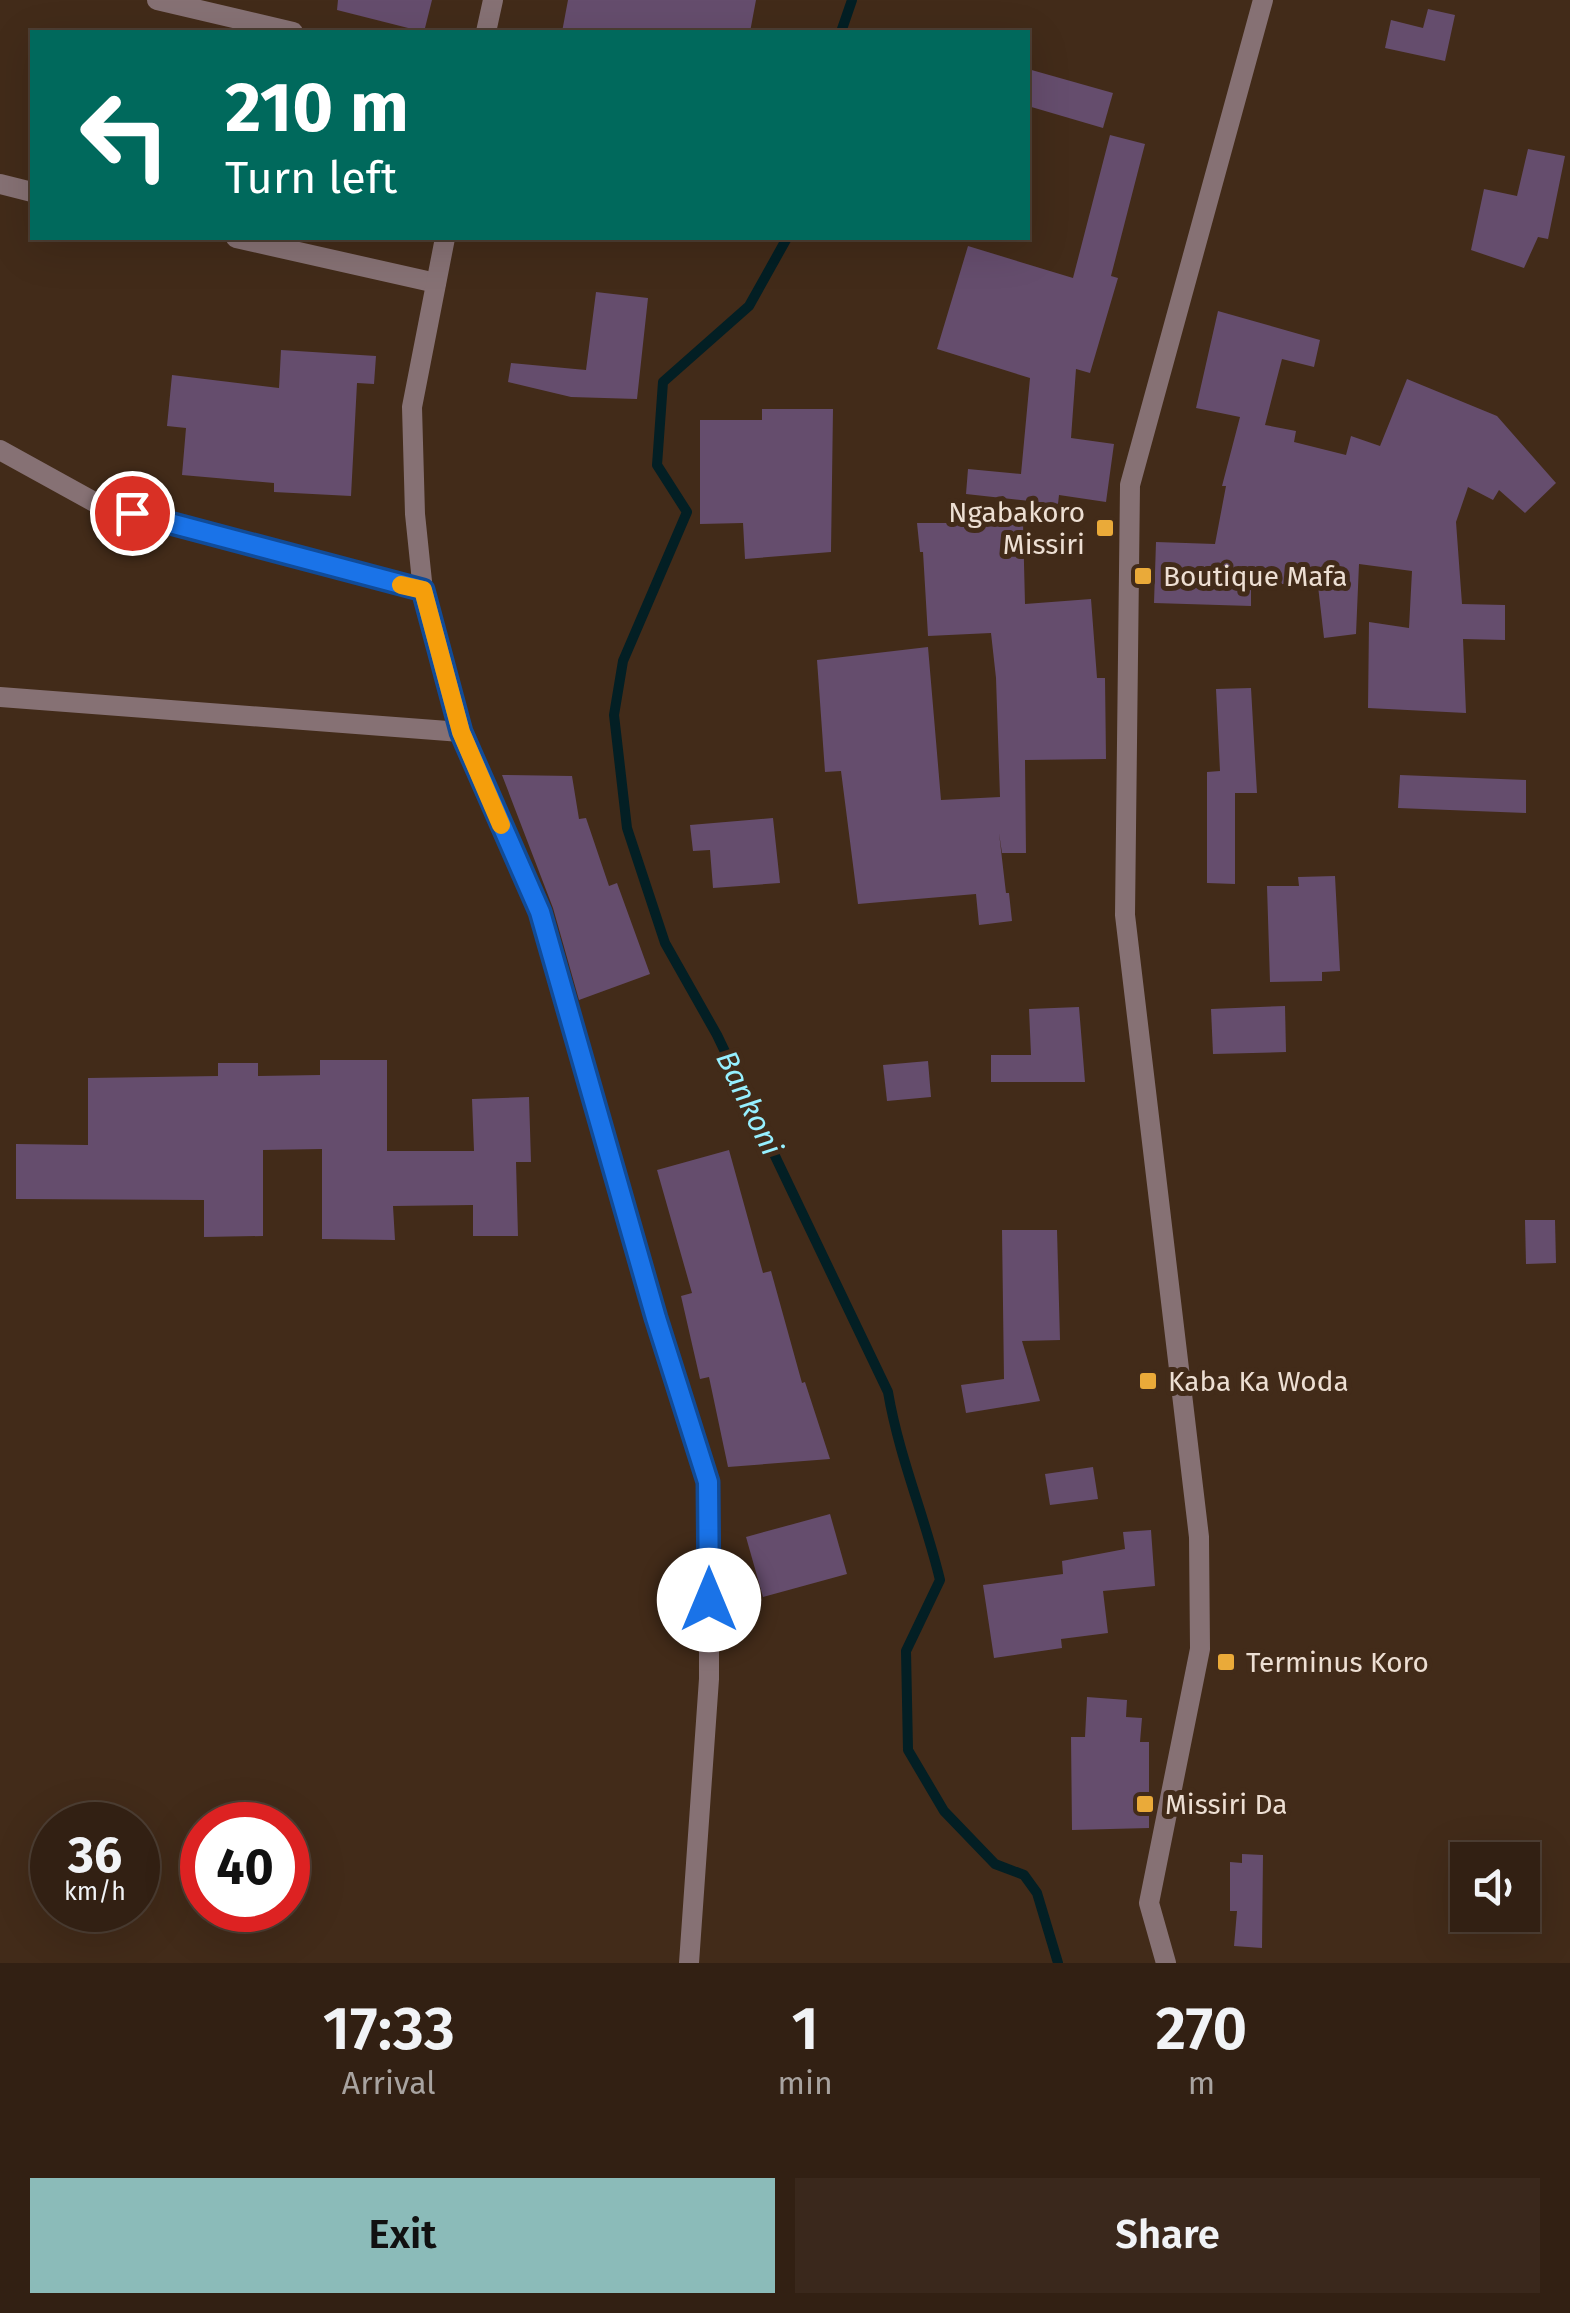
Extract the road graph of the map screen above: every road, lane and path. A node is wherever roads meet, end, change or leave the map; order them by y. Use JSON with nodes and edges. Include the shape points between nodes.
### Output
{"nodes":[{"id":1,"x":157,"y":0,"type":"edge"},
{"id":2,"x":493,"y":0,"type":"edge"},
{"id":3,"x":1264,"y":0,"type":"edge"},
{"id":4,"x":285,"y":30,"type":"edge"},
{"id":5,"x":486,"y":30,"type":"edge"},
{"id":6,"x":0,"y":184,"type":"edge"},
{"id":7,"x":30,"y":192,"type":"edge"},
{"id":8,"x":245,"y":240,"type":"edge"},
{"id":9,"x":445,"y":240,"type":"edge"},
{"id":10,"x":436,"y":282,"type":"junction"},
{"id":11,"x":0,"y":450,"type":"edge"},
{"id":12,"x":423,"y":590,"type":"junction"},
{"id":13,"x":0,"y":697,"type":"edge"},
{"id":14,"x":461,"y":732,"type":"junction"},
{"id":15,"x":689,"y":1963,"type":"edge"},
{"id":16,"x":1166,"y":1963,"type":"edge"}],
"edges":[{"from":1,"to":4,"type":"street"},
{"from":2,"to":5,"type":"street"},
{"from":3,"to":16,"type":"street","via":[[1130,484],[1125,915],[1200,1537],[1200,1649],[1150,1903]]},
{"from":6,"to":7,"type":"street"},
{"from":8,"to":10,"type":"street"},
{"from":9,"to":10,"type":"street"},
{"from":10,"to":12,"type":"street","via":[[412,406]]},
{"from":11,"to":12,"type":"street","via":[[96,503]]},
{"from":12,"to":14,"type":"street"},
{"from":13,"to":14,"type":"street"},
{"from":14,"to":15,"type":"street","via":[[540,912],[708,1482],[709,1679]]}]}
